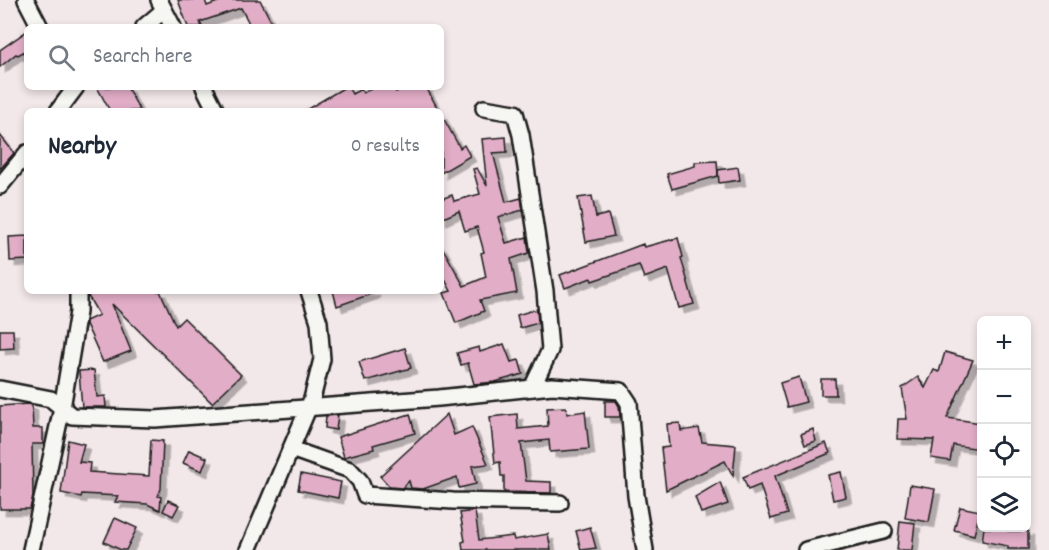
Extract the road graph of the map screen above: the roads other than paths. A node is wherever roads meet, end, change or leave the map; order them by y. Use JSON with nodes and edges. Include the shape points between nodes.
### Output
{"nodes":[{"id":1,"x":26,"y":0,"type":"edge"},
{"id":2,"x":161,"y":5,"type":"edge"},
{"id":3,"x":38,"y":24,"type":"edge"},
{"id":4,"x":146,"y":24,"type":"edge"},
{"id":5,"x":170,"y":24,"type":"edge"},
{"id":6,"x":206,"y":90,"type":"edge"},
{"id":7,"x":214,"y":108,"type":"edge"},
{"id":8,"x":484,"y":108,"type":"dead end"},
{"id":9,"x":24,"y":157,"type":"edge"},
{"id":10,"x":0,"y":186,"type":"edge"},
{"id":11,"x":78,"y":294,"type":"edge"},
{"id":12,"x":310,"y":294,"type":"edge"},
{"id":13,"x":532,"y":388,"type":"junction"},
{"id":14,"x":0,"y":389,"type":"edge"},
{"id":15,"x":309,"y":407,"type":"junction"},
{"id":16,"x":62,"y":408,"type":"junction"},
{"id":17,"x":291,"y":449,"type":"junction"},
{"id":18,"x":560,"y":503,"type":"dead end"},
{"id":19,"x":884,"y":531,"type":"dead end"},
{"id":20,"x":31,"y":550,"type":"edge"},
{"id":21,"x":248,"y":550,"type":"edge"},
{"id":22,"x":645,"y":550,"type":"edge"},
{"id":23,"x":807,"y":550,"type":"edge"}],
"edges":[{"from":1,"to":3,"type":"street"},
{"from":2,"to":4,"type":"street"},
{"from":2,"to":5,"type":"street"},
{"from":6,"to":7,"type":"street"},
{"from":8,"to":13,"type":"street","via":[[515,113],[521,135],[550,350]]},
{"from":9,"to":10,"type":"street"},
{"from":11,"to":16,"type":"street"},
{"from":12,"to":15,"type":"street","via":[[319,322],[321,360]]},
{"from":13,"to":15,"type":"street"},
{"from":13,"to":22,"type":"street","via":[[621,391],[629,403],[636,496]]},
{"from":14,"to":16,"type":"street","via":[[51,399]]},
{"from":15,"to":16,"type":"street","via":[[155,419],[72,416]]},
{"from":15,"to":17,"type":"street"},
{"from":16,"to":20,"type":"street"},
{"from":17,"to":18,"type":"street","via":[[350,470],[365,495]]},
{"from":17,"to":21,"type":"street"},
{"from":19,"to":23,"type":"street"}]}
